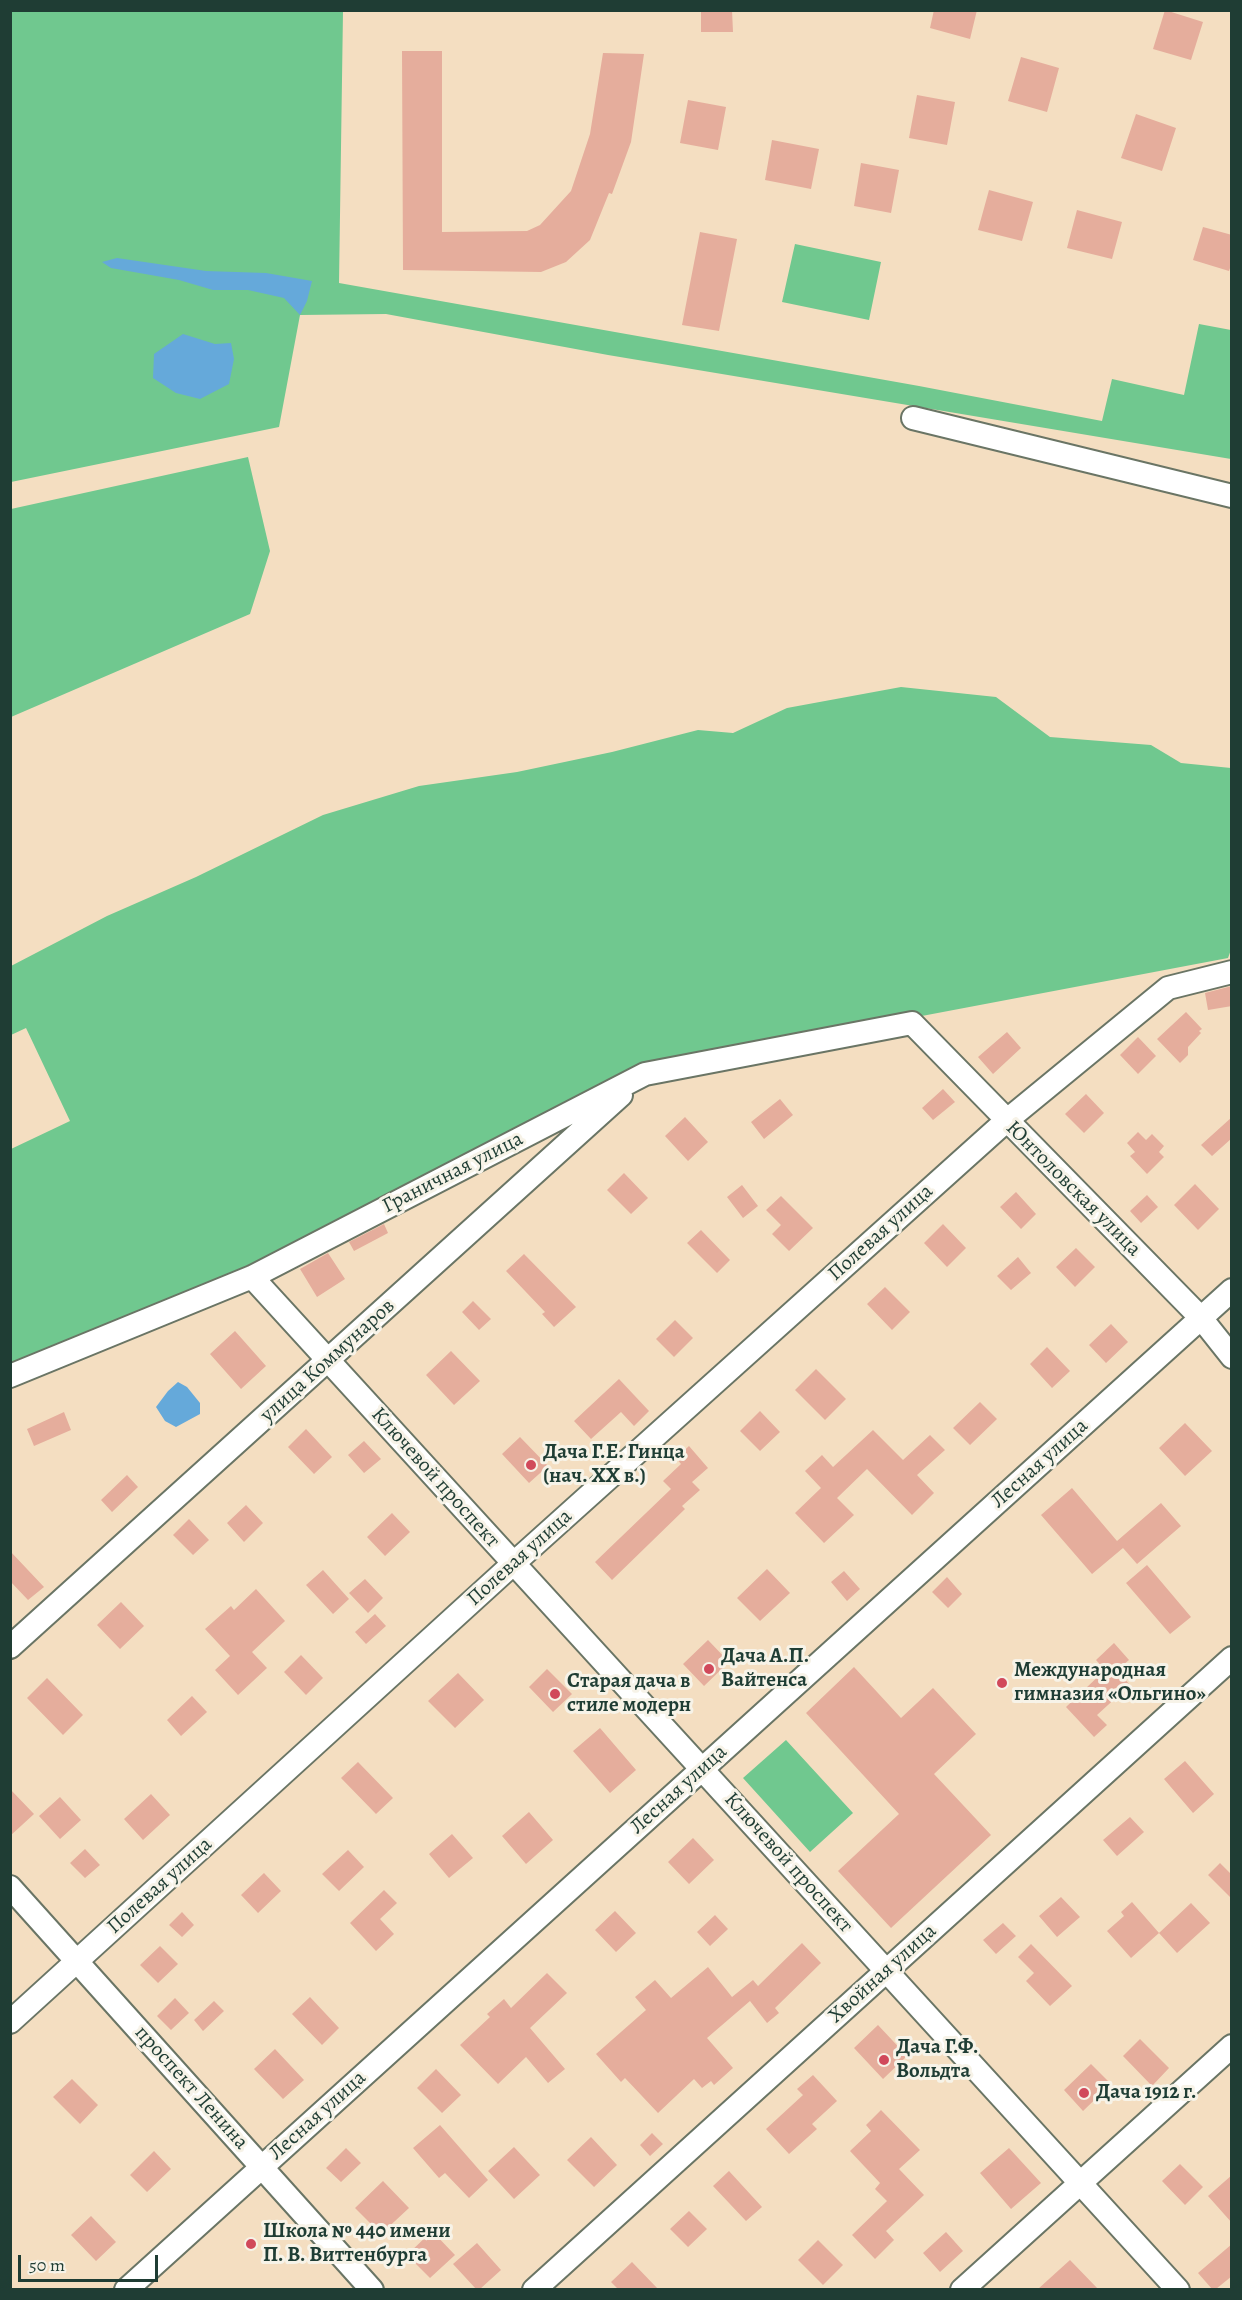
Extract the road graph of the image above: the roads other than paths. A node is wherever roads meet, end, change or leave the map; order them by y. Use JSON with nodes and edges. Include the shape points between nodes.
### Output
{"nodes":[{"id":1,"x":913,"y":418,"type":"dead end"},
{"id":2,"x":1232,"y":496,"type":"edge"},
{"id":3,"x":1232,"y":972,"type":"edge"},
{"id":4,"x":912,"y":1023,"type":"joint"},
{"id":5,"x":645,"y":1074,"type":"junction"},
{"id":6,"x":1006,"y":1121,"type":"junction"},
{"id":7,"x":252,"y":1277,"type":"junction"},
{"id":8,"x":1232,"y":1290,"type":"edge"},
{"id":9,"x":1201,"y":1318,"type":"junction"},
{"id":10,"x":1232,"y":1357,"type":"edge"},
{"id":11,"x":328,"y":1360,"type":"junction"},
{"id":12,"x":10,"y":1376,"type":"edge"},
{"id":13,"x":514,"y":1563,"type":"junction"},
{"id":14,"x":10,"y":1647,"type":"edge"},
{"id":15,"x":1232,"y":1658,"type":"edge"},
{"id":16,"x":702,"y":1769,"type":"junction"},
{"id":17,"x":10,"y":1887,"type":"edge"},
{"id":18,"x":78,"y":1961,"type":"junction"},
{"id":19,"x":886,"y":1971,"type":"junction"},
{"id":20,"x":10,"y":2022,"type":"edge"},
{"id":21,"x":1232,"y":2046,"type":"edge"},
{"id":22,"x":262,"y":2167,"type":"junction"},
{"id":23,"x":1080,"y":2183,"type":"junction"},
{"id":24,"x":126,"y":2289,"type":"edge"},
{"id":25,"x":372,"y":2289,"type":"edge"},
{"id":26,"x":534,"y":2289,"type":"edge"},
{"id":27,"x":962,"y":2289,"type":"edge"},
{"id":28,"x":1178,"y":2289,"type":"edge"}],
"edges":[{"from":1,"to":2,"type":"street"},
{"from":3,"to":6,"type":"street","name":"Полевая улица","via":[[1168,988]]},
{"from":4,"to":5,"type":"street","name":"Граничная улица"},
{"from":4,"to":6,"type":"street","name":"Юнтоловская улица"},
{"from":5,"to":7,"type":"street","name":"Граничная улица"},
{"from":5,"to":11,"type":"street","name":"улица Коммунаров"},
{"from":6,"to":9,"type":"street","name":"Юнтоловская улица"},
{"from":6,"to":13,"type":"street","name":"Полевая улица"},
{"from":7,"to":11,"type":"street","name":"Ключевой проспект"},
{"from":7,"to":12,"type":"street","name":"Граничная улица"},
{"from":8,"to":9,"type":"street","name":"Лесная улица"},
{"from":9,"to":10,"type":"street","name":"Юнтоловская улица"},
{"from":9,"to":16,"type":"street","name":"Лесная улица"},
{"from":11,"to":13,"type":"street","name":"Ключевой проспект"},
{"from":11,"to":14,"type":"street","name":"улица Коммунаров"},
{"from":13,"to":16,"type":"street","name":"Ключевой проспект"},
{"from":13,"to":18,"type":"street","name":"Полевая улица"},
{"from":15,"to":19,"type":"street","name":"Хвойная улица"},
{"from":16,"to":19,"type":"street","name":"Ключевой проспект"},
{"from":16,"to":22,"type":"street","name":"Лесная улица"},
{"from":17,"to":18,"type":"street","name":"проспект Ленина"},
{"from":18,"to":20,"type":"street","name":"Полевая улица"},
{"from":18,"to":22,"type":"street","name":"проспект Ленина"},
{"from":19,"to":23,"type":"street","name":"Ключевой проспект"},
{"from":19,"to":26,"type":"street","name":"Хвойная улица"},
{"from":21,"to":23,"type":"street"},
{"from":22,"to":24,"type":"street","name":"Лесная улица"},
{"from":22,"to":25,"type":"street","name":"проспект Ленина"},
{"from":23,"to":27,"type":"street"},
{"from":23,"to":28,"type":"street","name":"Ключевой проспект"}]}
